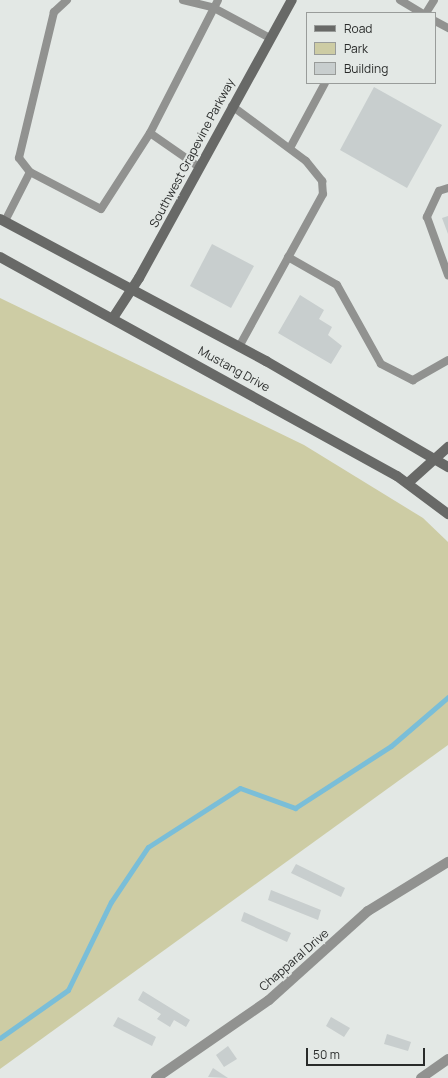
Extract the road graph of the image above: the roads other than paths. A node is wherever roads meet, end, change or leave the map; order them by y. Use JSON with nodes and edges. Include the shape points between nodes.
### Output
{"nodes":[{"id":1,"x":67,"y":0,"type":"edge"},
{"id":2,"x":183,"y":0,"type":"edge"},
{"id":3,"x":218,"y":0,"type":"edge"},
{"id":4,"x":292,"y":0,"type":"edge"},
{"id":5,"x":400,"y":0,"type":"edge"},
{"id":6,"x":434,"y":0,"type":"edge"},
{"id":7,"x":214,"y":8,"type":"junction"},
{"id":8,"x":420,"y":12,"type":"edge"},
{"id":9,"x":427,"y":12,"type":"edge"},
{"id":10,"x":436,"y":22,"type":"edge"},
{"id":11,"x":448,"y":28,"type":"edge"},
{"id":12,"x":270,"y":38,"type":"junction"},
{"id":13,"x":324,"y":84,"type":"edge"},
{"id":14,"x":232,"y":106,"type":"junction"},
{"id":15,"x":150,"y":133,"type":"junction"},
{"id":16,"x":290,"y":148,"type":"junction"},
{"id":17,"x":199,"y":167,"type":"junction"},
{"id":18,"x":30,"y":172,"type":"junction"},
{"id":19,"x":448,"y":188,"type":"edge"},
{"id":20,"x":2,"y":220,"type":"edge"},
{"id":21,"x":0,"y":257,"type":"edge"},
{"id":22,"x":288,"y":257,"type":"junction"},
{"id":23,"x":448,"y":275,"type":"edge"},
{"id":24,"x":131,"y":291,"type":"junction"},
{"id":25,"x":113,"y":318,"type":"junction"},
{"id":26,"x":239,"y":347,"type":"junction"},
{"id":27,"x":448,"y":360,"type":"edge"},
{"id":28,"x":448,"y":447,"type":"edge"},
{"id":29,"x":434,"y":458,"type":"junction"},
{"id":30,"x":448,"y":467,"type":"edge"},
{"id":31,"x":408,"y":483,"type":"junction"},
{"id":32,"x":448,"y":514,"type":"edge"},
{"id":33,"x":448,"y":862,"type":"edge"},
{"id":34,"x":448,"y":1059,"type":"edge"},
{"id":35,"x":156,"y":1078,"type":"edge"},
{"id":36,"x":421,"y":1078,"type":"edge"}],
"edges":[{"from":1,"to":18,"type":"lane","via":[[54,12],[19,158]]},
{"from":2,"to":7,"type":"lane"},
{"from":3,"to":7,"type":"lane"},
{"from":4,"to":12,"type":"main road","name":"Southwest Grapevine Parkway"},
{"from":5,"to":8,"type":"lane"},
{"from":6,"to":9,"type":"lane"},
{"from":7,"to":12,"type":"lane"},
{"from":7,"to":15,"type":"lane"},
{"from":10,"to":11,"type":"lane"},
{"from":12,"to":14,"type":"main road","name":"Southwest Grapevine Parkway"},
{"from":13,"to":16,"type":"lane"},
{"from":14,"to":16,"type":"lane"},
{"from":14,"to":17,"type":"main road","name":"Southwest Grapevine Parkway"},
{"from":15,"to":17,"type":"lane"},
{"from":15,"to":18,"type":"lane","via":[[101,209]]},
{"from":16,"to":22,"type":"lane","via":[[306,161],[322,181],[323,194]]},
{"from":17,"to":24,"type":"main road","name":"Southwest Grapevine Parkway"},
{"from":18,"to":20,"type":"lane"},
{"from":19,"to":23,"type":"lane","via":[[439,191],[428,217]]},
{"from":20,"to":24,"type":"main road","name":"Mustang Drive"},
{"from":21,"to":25,"type":"main road","name":"Mustang Drive"},
{"from":22,"to":26,"type":"lane"},
{"from":22,"to":27,"type":"lane","via":[[337,285],[381,364],[413,380]]},
{"from":24,"to":25,"type":"main road","name":"Southwest Grapevine Parkway"},
{"from":24,"to":26,"type":"main road","name":"Mustang Drive"},
{"from":25,"to":31,"type":"main road","name":"Mustang Drive"},
{"from":26,"to":29,"type":"main road","name":"Mustang Drive"},
{"from":28,"to":29,"type":"main road"},
{"from":29,"to":30,"type":"main road","name":"Mustang Drive"},
{"from":29,"to":31,"type":"main road"},
{"from":31,"to":32,"type":"main road","name":"Mustang Drive"},
{"from":33,"to":35,"type":"street","name":"Chapparal Drive","via":[[368,911],[269,1000]]},
{"from":34,"to":36,"type":"street"}]}
